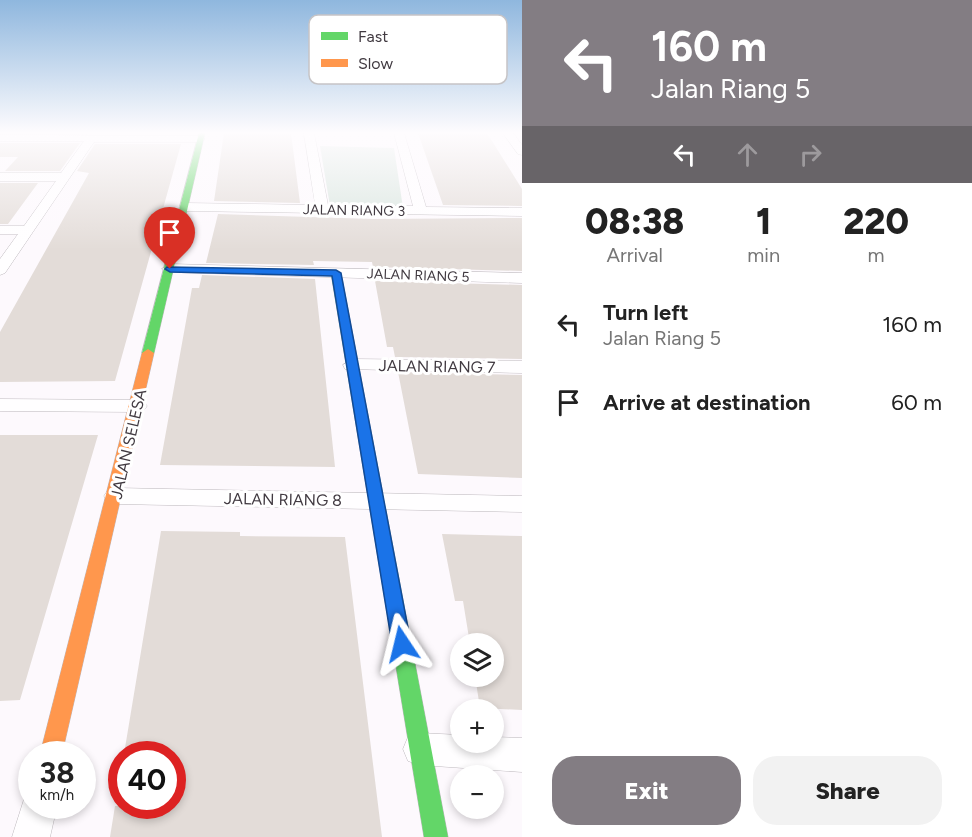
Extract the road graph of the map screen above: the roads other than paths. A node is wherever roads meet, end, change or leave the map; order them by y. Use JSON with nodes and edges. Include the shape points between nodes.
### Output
{"nodes":[{"id":1,"x":67,"y":172,"type":"edge"},
{"id":2,"x":193,"y":172,"type":"edge"},
{"id":3,"x":316,"y":172,"type":"edge"},
{"id":4,"x":410,"y":172,"type":"edge"},
{"id":5,"x":0,"y":177,"type":"edge"},
{"id":6,"x":63,"y":177,"type":"junction"},
{"id":7,"x":185,"y":207,"type":"junction"},
{"id":8,"x":322,"y":209,"type":"junction"},
{"id":9,"x":420,"y":211,"type":"junction"},
{"id":10,"x":522,"y":212,"type":"edge"},
{"id":11,"x":0,"y":230,"type":"edge"},
{"id":12,"x":27,"y":230,"type":"junction"},
{"id":13,"x":170,"y":269,"type":"junction"},
{"id":14,"x":0,"y":270,"type":"edge"},
{"id":15,"x":336,"y":273,"type":"junction"},
{"id":16,"x":522,"y":278,"type":"edge"},
{"id":17,"x":352,"y":365,"type":"junction"},
{"id":18,"x":522,"y":367,"type":"edge"},
{"id":19,"x":0,"y":405,"type":"edge"},
{"id":20,"x":137,"y":406,"type":"junction"},
{"id":21,"x":116,"y":496,"type":"junction"},
{"id":22,"x":376,"y":500,"type":"junction"},
{"id":23,"x":522,"y":504,"type":"edge"},
{"id":24,"x":54,"y":741,"type":"edge"},
{"id":25,"x":420,"y":749,"type":"junction"},
{"id":26,"x":522,"y":755,"type":"edge"},
{"id":27,"x":36,"y":819,"type":"edge"},
{"id":28,"x":31,"y":837,"type":"edge"},
{"id":29,"x":436,"y":837,"type":"edge"}],
"edges":[{"from":1,"to":6,"type":"street"},
{"from":2,"to":7,"type":"street","name":"JALAN SELESA"},
{"from":3,"to":8,"type":"street"},
{"from":4,"to":9,"type":"street"},
{"from":5,"to":6,"type":"street"},
{"from":6,"to":12,"type":"street"},
{"from":7,"to":8,"type":"street","name":"JALAN RIANG 3"},
{"from":7,"to":13,"type":"street","name":"JALAN SELESA"},
{"from":8,"to":9,"type":"street","name":"JALAN RIANG 3"},
{"from":9,"to":10,"type":"street","name":"JALAN RIANG 3"},
{"from":11,"to":12,"type":"street"},
{"from":12,"to":14,"type":"street"},
{"from":13,"to":15,"type":"street","name":"JALAN RIANG 5"},
{"from":13,"to":20,"type":"street","name":"JALAN SELESA"},
{"from":15,"to":16,"type":"street","name":"JALAN RIANG 5"},
{"from":15,"to":17,"type":"street"},
{"from":17,"to":18,"type":"street","name":"JALAN RIANG 7"},
{"from":17,"to":22,"type":"street"},
{"from":19,"to":20,"type":"street"},
{"from":20,"to":21,"type":"street","name":"JALAN SELESA"},
{"from":21,"to":22,"type":"street","name":"JALAN RIANG 8"},
{"from":21,"to":24,"type":"street","name":"JALAN SELESA"},
{"from":22,"to":23,"type":"street","name":"JALAN RIANG 8"},
{"from":22,"to":25,"type":"street"},
{"from":25,"to":26,"type":"street"},
{"from":25,"to":29,"type":"street"},
{"from":27,"to":28,"type":"street"}]}
